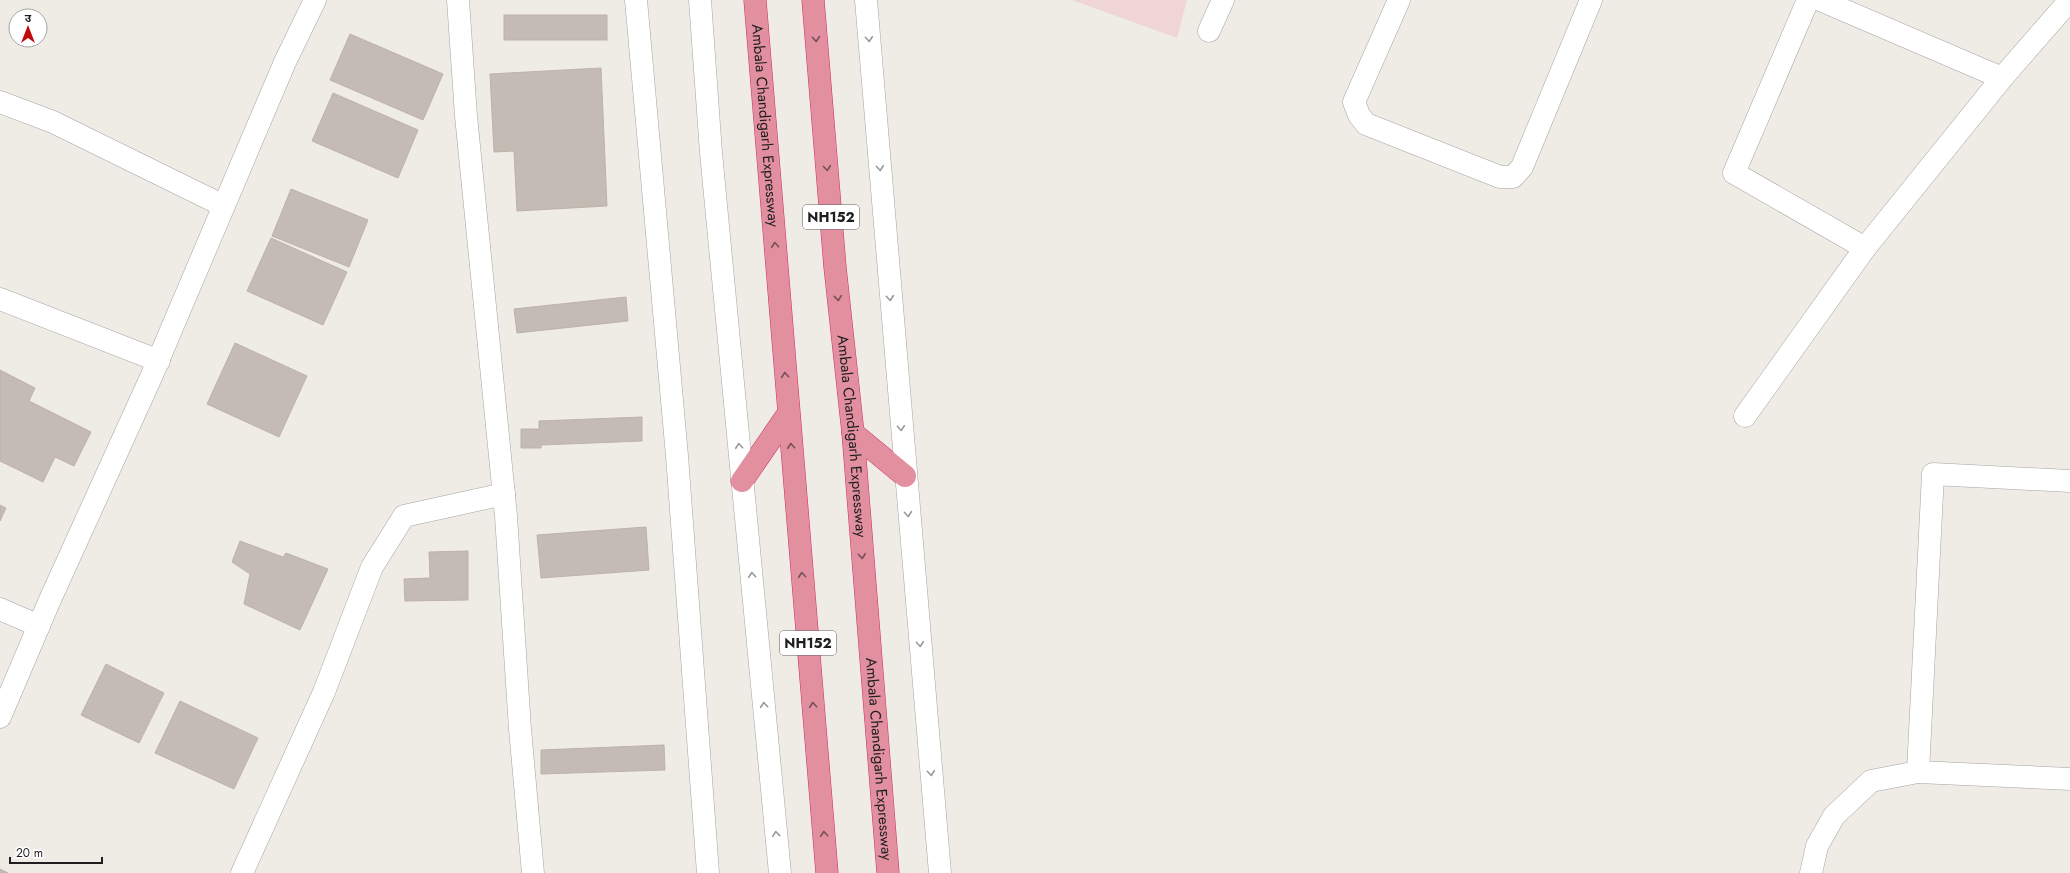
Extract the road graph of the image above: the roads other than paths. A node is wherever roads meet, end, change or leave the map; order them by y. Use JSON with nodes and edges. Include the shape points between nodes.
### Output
{"nodes":[{"id":1,"x":315,"y":0,"type":"edge"},
{"id":2,"x":458,"y":0,"type":"edge"},
{"id":3,"x":636,"y":0,"type":"edge"},
{"id":4,"x":700,"y":0,"type":"edge"},
{"id":5,"x":755,"y":0,"type":"edge"},
{"id":6,"x":813,"y":0,"type":"edge"},
{"id":7,"x":866,"y":0,"type":"edge"},
{"id":8,"x":1223,"y":0,"type":"edge"},
{"id":9,"x":1400,"y":0,"type":"edge"},
{"id":10,"x":1591,"y":0,"type":"edge"},
{"id":11,"x":1808,"y":0,"type":"edge"},
{"id":12,"x":1820,"y":0,"type":"edge"},
{"id":13,"x":2070,"y":0,"type":"edge"},
{"id":14,"x":1209,"y":31,"type":"dead end"},
{"id":15,"x":2002,"y":78,"type":"junction"},
{"id":16,"x":0,"y":102,"type":"edge"},
{"id":17,"x":224,"y":206,"type":"junction"},
{"id":18,"x":1865,"y":248,"type":"junction"},
{"id":19,"x":0,"y":299,"type":"edge"},
{"id":20,"x":159,"y":361,"type":"junction"},
{"id":21,"x":788,"y":414,"type":"junction"},
{"id":22,"x":1745,"y":416,"type":"dead end"},
{"id":23,"x":853,"y":433,"type":"junction"},
{"id":24,"x":905,"y":476,"type":"junction"},
{"id":25,"x":742,"y":481,"type":"junction"},
{"id":26,"x":2070,"y":481,"type":"edge"},
{"id":27,"x":504,"y":494,"type":"junction"},
{"id":28,"x":0,"y":609,"type":"edge"},
{"id":29,"x":39,"y":626,"type":"junction"},
{"id":30,"x":0,"y":717,"type":"edge"},
{"id":31,"x":1918,"y":772,"type":"junction"},
{"id":32,"x":2070,"y":779,"type":"edge"},
{"id":33,"x":242,"y":873,"type":"edge"},
{"id":34,"x":533,"y":873,"type":"edge"},
{"id":35,"x":708,"y":873,"type":"edge"},
{"id":36,"x":780,"y":873,"type":"edge"},
{"id":37,"x":827,"y":873,"type":"edge"},
{"id":38,"x":888,"y":873,"type":"edge"},
{"id":39,"x":940,"y":873,"type":"edge"},
{"id":40,"x":1811,"y":873,"type":"edge"}],
"edges":[{"from":1,"to":17,"type":"street","via":[[285,62]]},
{"from":2,"to":27,"type":"street","via":[[466,123]]},
{"from":3,"to":35,"type":"street","via":[[677,456]]},
{"from":25,"to":4,"type":"street","one_way":true},
{"from":21,"to":5,"type":"highway","name":"Ambala Chandigarh Expressway","number":"NH152","one_way":true},
{"from":6,"to":23,"type":"highway","name":"Ambala Chandigarh Expressway","number":"NH152","one_way":true,"via":[[835,267]]},
{"from":7,"to":24,"type":"street","one_way":true},
{"from":8,"to":14,"type":"street"},
{"from":9,"to":10,"type":"street","via":[[1354,102],[1359,115],[1366,124],[1500,177],[1513,177],[1522,167]]},
{"from":11,"to":18,"type":"street","via":[[1734,173]]},
{"from":12,"to":15,"type":"street"},
{"from":13,"to":15,"type":"street"},
{"from":15,"to":18,"type":"street"},
{"from":16,"to":17,"type":"street","via":[[53,122]]},
{"from":17,"to":20,"type":"street"},
{"from":18,"to":22,"type":"street"},
{"from":19,"to":20,"type":"street"},
{"from":20,"to":29,"type":"street"},
{"from":21,"to":25,"type":"highway"},
{"from":37,"to":21,"type":"highway","name":"Ambala Chandigarh Expressway","number":"NH152","one_way":true},
{"from":23,"to":24,"type":"highway"},
{"from":23,"to":38,"type":"highway","name":"Ambala Chandigarh Expressway","number":"NH152","one_way":true},
{"from":24,"to":39,"type":"street","one_way":true},
{"from":36,"to":25,"type":"street","one_way":true},
{"from":26,"to":31,"type":"street","via":[[1933,474]]},
{"from":27,"to":33,"type":"street","via":[[404,516],[372,566],[324,692]]},
{"from":27,"to":34,"type":"street"},
{"from":28,"to":29,"type":"street"},
{"from":29,"to":30,"type":"street"},
{"from":31,"to":32,"type":"street"},
{"from":31,"to":40,"type":"street","via":[[1871,780],[1834,816],[1817,846]]}]}
